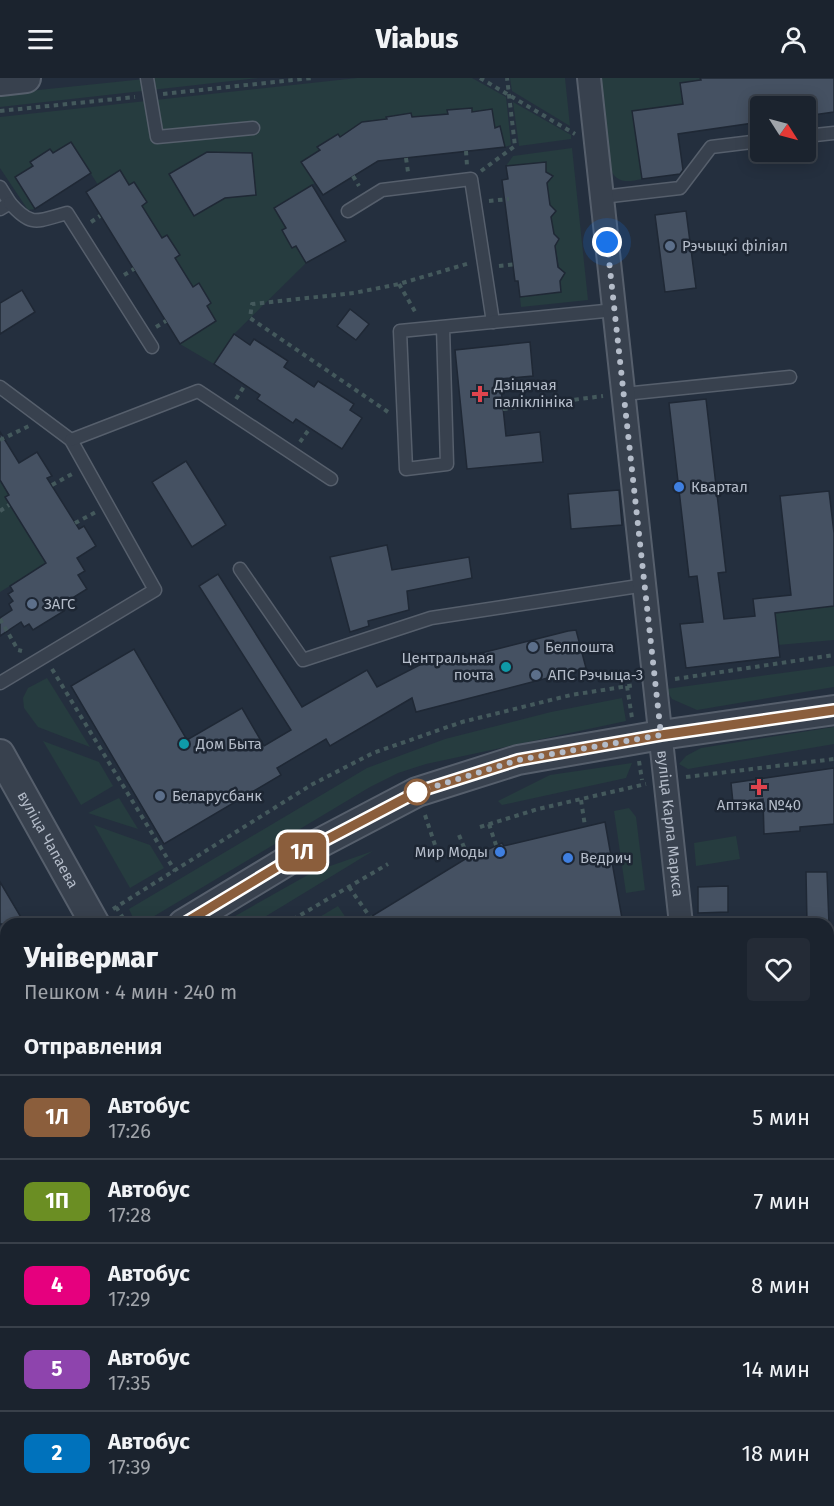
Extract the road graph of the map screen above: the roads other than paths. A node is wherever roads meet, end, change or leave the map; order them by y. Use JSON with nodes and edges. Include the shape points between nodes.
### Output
{"nodes":[{"id":1,"x":26,"y":78,"type":"edge"},
{"id":2,"x":147,"y":78,"type":"edge"},
{"id":3,"x":589,"y":78,"type":"edge"},
{"id":4,"x":0,"y":81,"type":"edge"},
{"id":5,"x":253,"y":128,"type":"dead end"},
{"id":6,"x":834,"y":133,"type":"edge"},
{"id":7,"x":816,"y":135,"type":"edge"},
{"id":8,"x":750,"y":142,"type":"edge"},
{"id":9,"x":0,"y":187,"type":"edge"},
{"id":10,"x":602,"y":197,"type":"junction"},
{"id":11,"x":5,"y":206,"type":"edge"},
{"id":12,"x":348,"y":211,"type":"dead end"},
{"id":13,"x":615,"y":310,"type":"junction"},
{"id":14,"x":493,"y":322,"type":"junction"},
{"id":15,"x":443,"y":327,"type":"junction"},
{"id":16,"x":152,"y":347,"type":"dead end"},
{"id":17,"x":790,"y":377,"type":"dead end"},
{"id":18,"x":0,"y":387,"type":"edge"},
{"id":19,"x":624,"y":394,"type":"junction"},
{"id":20,"x":71,"y":440,"type":"junction"},
{"id":21,"x":331,"y":480,"type":"dead end"},
{"id":22,"x":240,"y":569,"type":"dead end"},
{"id":23,"x":645,"y":585,"type":"junction"},
{"id":24,"x":0,"y":683,"type":"edge"},
{"id":25,"x":834,"y":710,"type":"edge"},
{"id":26,"x":661,"y":735,"type":"junction"},
{"id":27,"x":0,"y":754,"type":"edge"},
{"id":28,"x":102,"y":917,"type":"edge"},
{"id":29,"x":193,"y":918,"type":"edge"},
{"id":30,"x":680,"y":918,"type":"edge"}],
"edges":[{"from":1,"to":4,"type":"street"},
{"from":2,"to":5,"type":"lane","via":[[157,137]]},
{"from":3,"to":10,"type":"street","name":"вуліца Карла Маркса"},
{"from":6,"to":7,"type":"lane"},
{"from":8,"to":10,"type":"lane","via":[[711,147],[680,188]]},
{"from":9,"to":11,"type":"lane"},
{"from":10,"to":13,"type":"street","name":"вуліца Карла Маркса"},
{"from":11,"to":16,"type":"lane","via":[[35,222],[67,213]]},
{"from":12,"to":14,"type":"lane","via":[[382,190],[471,179]]},
{"from":13,"to":14,"type":"lane"},
{"from":13,"to":19,"type":"street","name":"вуліца Карла Маркса"},
{"from":14,"to":15,"type":"lane"},
{"from":15,"to":15,"type":"lane","via":[[400,332],[406,469],[447,464]]},
{"from":17,"to":19,"type":"lane"},
{"from":18,"to":20,"type":"lane"},
{"from":19,"to":23,"type":"street","name":"вуліца Карла Маркса"},
{"from":20,"to":21,"type":"lane","via":[[198,391]]},
{"from":20,"to":24,"type":"lane","via":[[155,590]]},
{"from":22,"to":23,"type":"lane","via":[[303,660],[431,618]]},
{"from":23,"to":26,"type":"street","name":"вуліца Карла Маркса"},
{"from":25,"to":26,"type":"street"},
{"from":26,"to":29,"type":"street","via":[[518,760],[417,792],[297,855]]},
{"from":26,"to":30,"type":"street","name":"вуліца Карла Маркса"},
{"from":27,"to":28,"type":"street","name":"вуліца Чапаева"}]}
